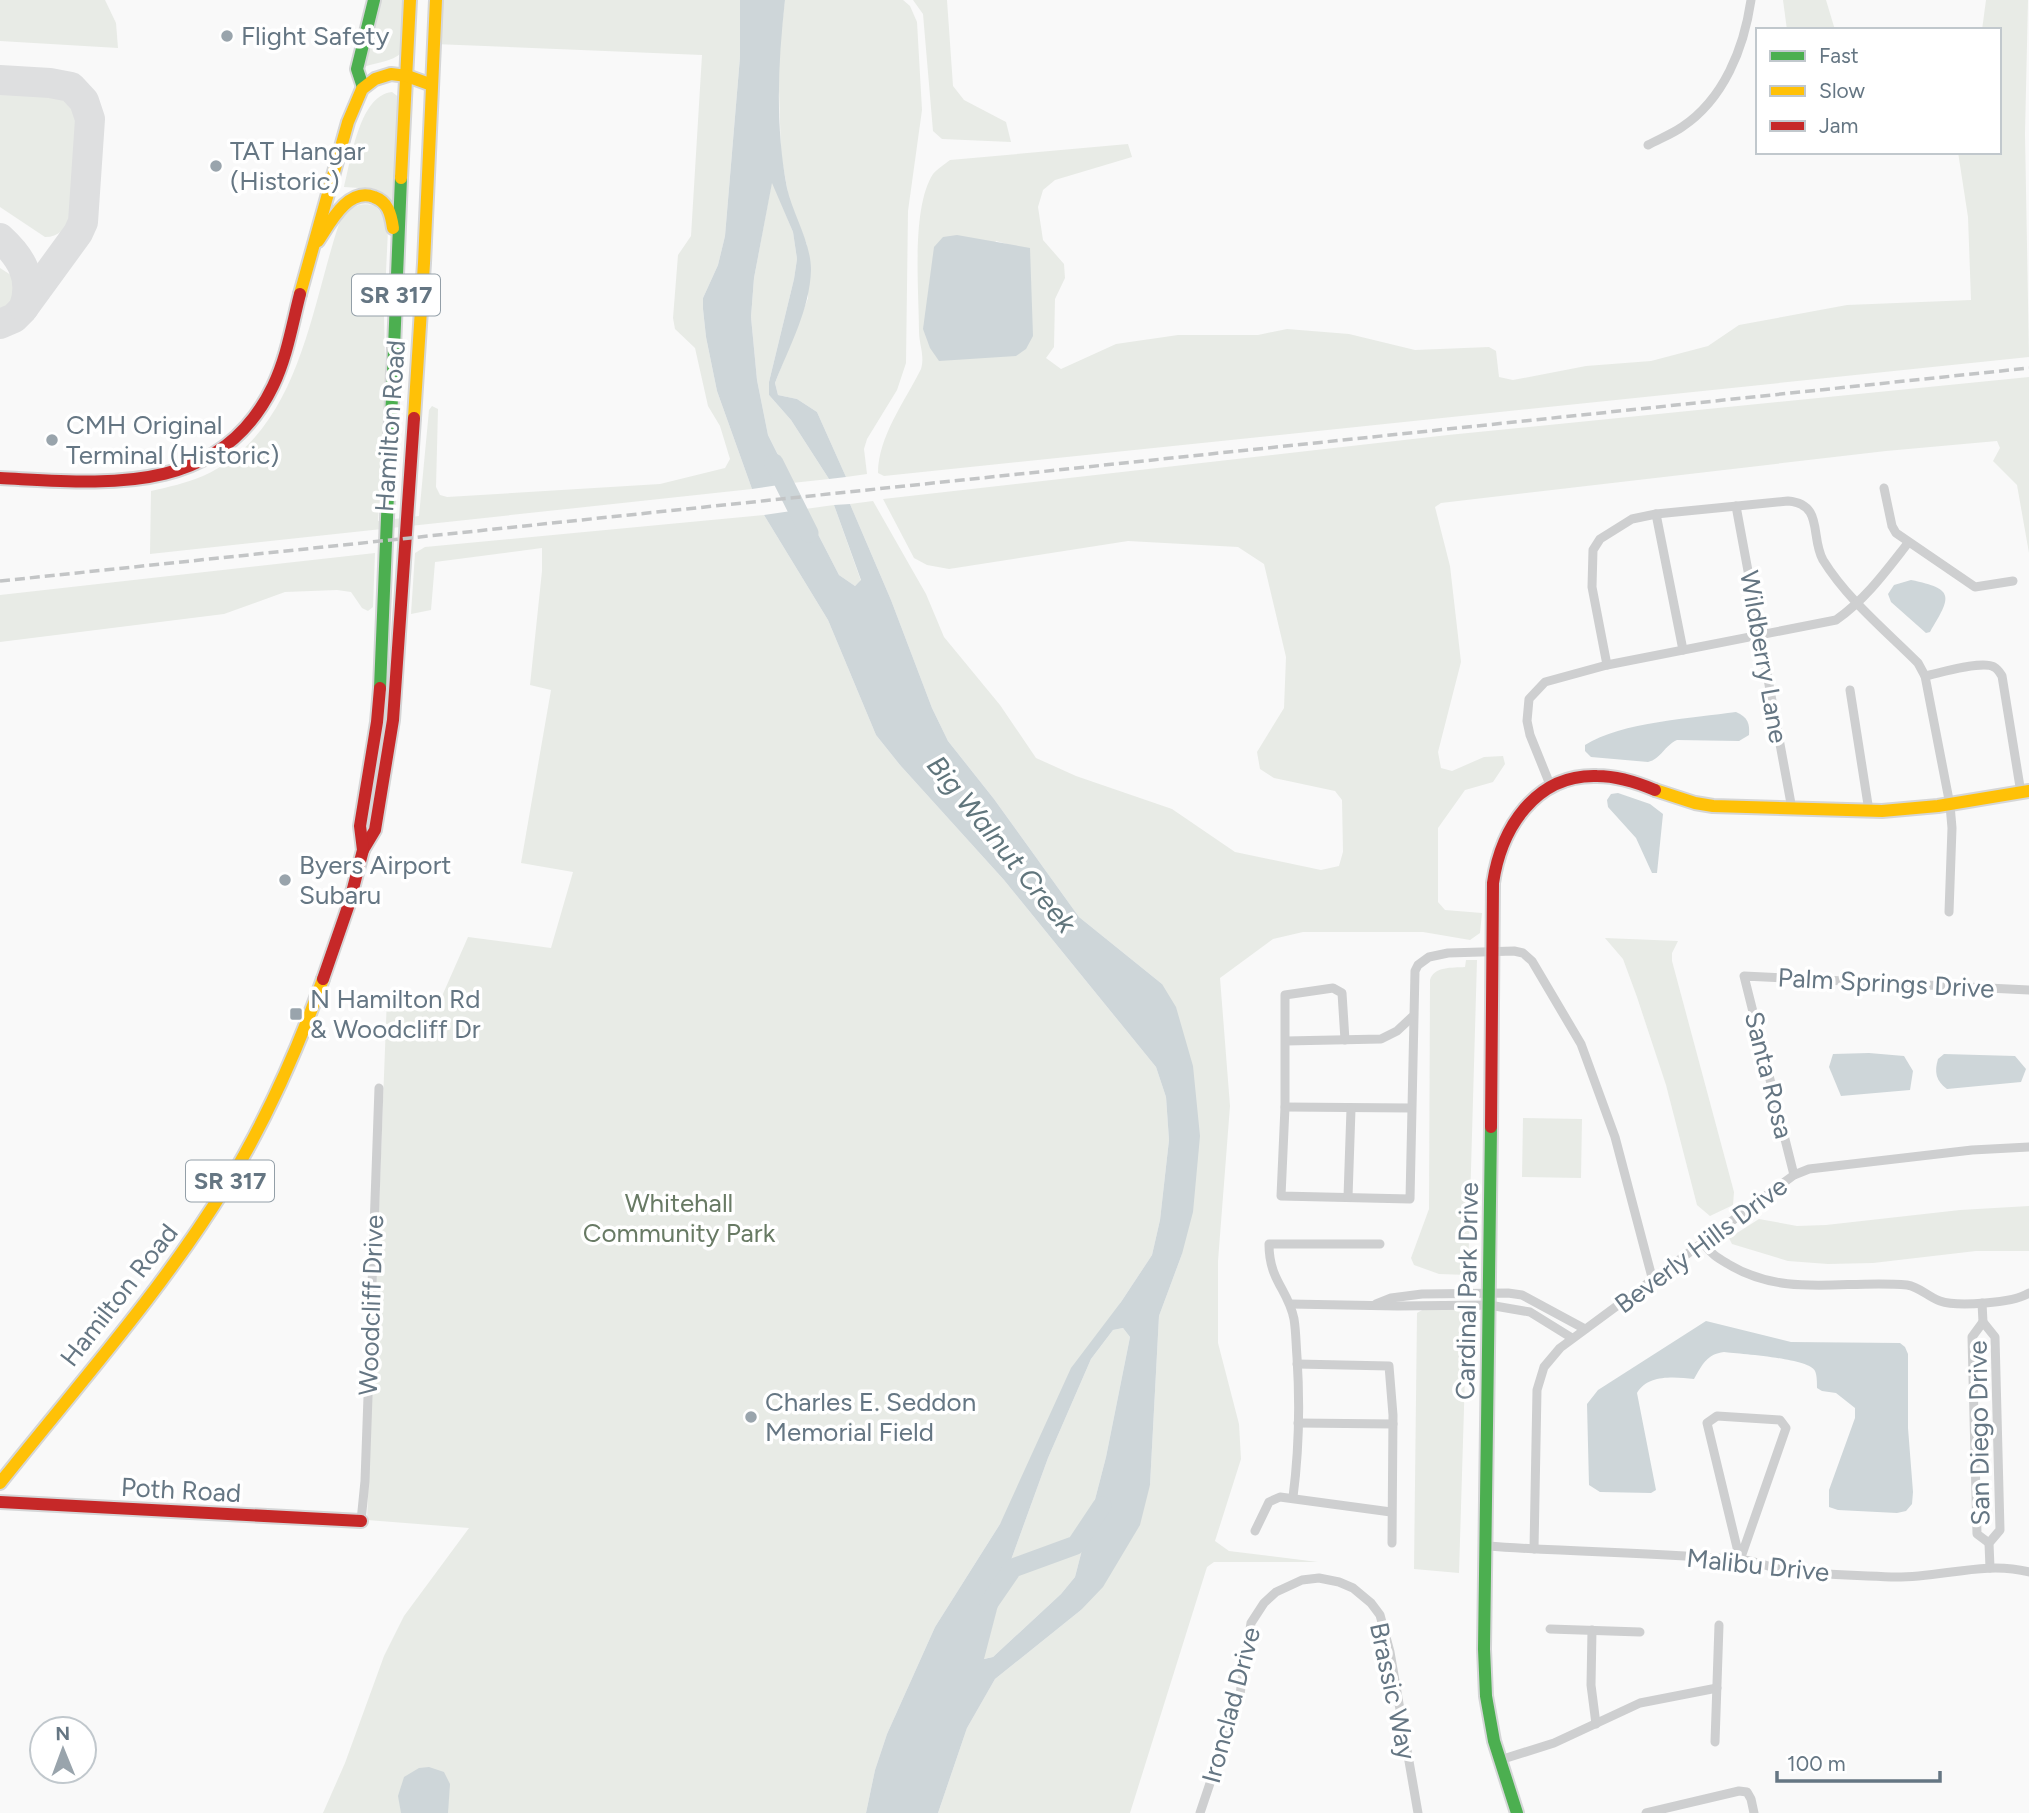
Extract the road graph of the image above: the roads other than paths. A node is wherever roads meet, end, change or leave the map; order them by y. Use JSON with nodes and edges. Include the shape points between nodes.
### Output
{"nodes":[{"id":1,"x":374,"y":0,"type":"edge"},
{"id":2,"x":410,"y":0,"type":"edge"},
{"id":3,"x":436,"y":0,"type":"edge"},
{"id":4,"x":1751,"y":0,"type":"edge"},
{"id":5,"x":406,"y":75,"type":"junction"},
{"id":6,"x":432,"y":85,"type":"junction"},
{"id":7,"x":363,"y":87,"type":"junction"},
{"id":8,"x":1648,"y":145,"type":"dead end"},
{"id":9,"x":313,"y":247,"type":"junction"},
{"id":10,"x":397,"y":261,"type":"junction"},
{"id":11,"x":0,"y":478,"type":"edge"},
{"id":12,"x":1884,"y":488,"type":"dead end"},
{"id":13,"x":1736,"y":506,"type":"junction"},
{"id":14,"x":1656,"y":514,"type":"junction"},
{"id":15,"x":1908,"y":543,"type":"junction"},
{"id":16,"x":2013,"y":581,"type":"dead end"},
{"id":17,"x":1859,"y":603,"type":"junction"},
{"id":18,"x":1761,"y":635,"type":"junction"},
{"id":19,"x":1683,"y":650,"type":"junction"},
{"id":20,"x":1607,"y":665,"type":"junction"},
{"id":21,"x":1925,"y":676,"type":"junction"},
{"id":22,"x":1850,"y":691,"type":"dead end"},
{"id":23,"x":1551,"y":786,"type":"junction"},
{"id":24,"x":2025,"y":792,"type":"edge"},
{"id":25,"x":1950,"y":805,"type":"junction"},
{"id":26,"x":1792,"y":809,"type":"junction"},
{"id":27,"x":1869,"y":811,"type":"junction"},
{"id":28,"x":363,"y":850,"type":"junction"},
{"id":29,"x":1949,"y":912,"type":"dead end"},
{"id":30,"x":1494,"y":950,"type":"junction"},
{"id":31,"x":1744,"y":976,"type":"joint"},
{"id":32,"x":2029,"y":990,"type":"edge"},
{"id":33,"x":1412,"y":1017,"type":"junction"},
{"id":34,"x":1345,"y":1040,"type":"junction"},
{"id":35,"x":1286,"y":1041,"type":"junction"},
{"id":36,"x":379,"y":1088,"type":"dead end"},
{"id":37,"x":1284,"y":1107,"type":"junction"},
{"id":38,"x":1351,"y":1108,"type":"junction"},
{"id":39,"x":1410,"y":1108,"type":"junction"},
{"id":40,"x":2029,"y":1147,"type":"edge"},
{"id":41,"x":1794,"y":1175,"type":"junction"},
{"id":42,"x":1348,"y":1197,"type":"junction"},
{"id":43,"x":1380,"y":1244,"type":"dead end"},
{"id":44,"x":1704,"y":1244,"type":"junction"},
{"id":45,"x":1653,"y":1281,"type":"junction"},
{"id":46,"x":2029,"y":1293,"type":"edge"},
{"id":47,"x":1489,"y":1299,"type":"junction"},
{"id":48,"x":1982,"y":1303,"type":"junction"},
{"id":49,"x":1290,"y":1304,"type":"junction"},
{"id":50,"x":1983,"y":1322,"type":"junction"},
{"id":51,"x":1585,"y":1329,"type":"junction"},
{"id":52,"x":1572,"y":1338,"type":"junction"},
{"id":53,"x":1297,"y":1364,"type":"junction"},
{"id":54,"x":1298,"y":1423,"type":"junction"},
{"id":55,"x":1393,"y":1424,"type":"junction"},
{"id":56,"x":0,"y":1483,"type":"edge"},
{"id":57,"x":1293,"y":1497,"type":"junction"},
{"id":58,"x":0,"y":1502,"type":"edge"},
{"id":59,"x":1391,"y":1512,"type":"junction"},
{"id":60,"x":361,"y":1521,"type":"joint"},
{"id":61,"x":1255,"y":1531,"type":"dead end"},
{"id":62,"x":1392,"y":1543,"type":"dead end"},
{"id":63,"x":1989,"y":1543,"type":"junction"},
{"id":64,"x":1487,"y":1546,"type":"junction"},
{"id":65,"x":1534,"y":1549,"type":"junction"},
{"id":66,"x":1740,"y":1560,"type":"junction"},
{"id":67,"x":1990,"y":1568,"type":"junction"},
{"id":68,"x":2029,"y":1573,"type":"edge"},
{"id":69,"x":1303,"y":1580,"type":"joint"},
{"id":70,"x":1719,"y":1625,"type":"dead end"},
{"id":71,"x":1550,"y":1629,"type":"dead end"},
{"id":72,"x":1591,"y":1630,"type":"junction"},
{"id":73,"x":1640,"y":1632,"type":"dead end"},
{"id":74,"x":1717,"y":1688,"type":"junction"},
{"id":75,"x":1596,"y":1724,"type":"junction"},
{"id":76,"x":1714,"y":1742,"type":"dead end"},
{"id":77,"x":1500,"y":1760,"type":"junction"},
{"id":78,"x":1200,"y":1813,"type":"edge"},
{"id":79,"x":1418,"y":1813,"type":"edge"},
{"id":80,"x":1517,"y":1813,"type":"edge"},
{"id":81,"x":1646,"y":1813,"type":"edge"},
{"id":82,"x":1754,"y":1813,"type":"edge"}],
"edges":[{"from":1,"to":7,"type":"main road","via":[[357,69]]},
{"from":2,"to":5,"type":"main road","name":"Hamilton Road","number":"SR 317"},
{"from":3,"to":6,"type":"main road","name":"Hamilton Road","number":"SR 317"},
{"from":4,"to":8,"type":"street","via":[[1742,44],[1719,92],[1683,127]]},
{"from":5,"to":6,"type":"main road"},
{"from":5,"to":7,"type":"main road","via":[[381,76]]},
{"from":5,"to":10,"type":"main road","name":"Hamilton Road","number":"SR 317"},
{"from":6,"to":28,"type":"main road","name":"Hamilton Road","number":"SR 317","via":[[393,720],[375,830]]},
{"from":7,"to":9,"type":"main road"},
{"from":9,"to":10,"type":"main road","via":[[345,204],[370,195],[383,202],[391,216]]},
{"from":9,"to":11,"type":"main road","via":[[275,380],[250,421],[220,450],[189,468],[138,481]]},
{"from":10,"to":28,"type":"main road","name":"Hamilton Road","number":"SR 317","via":[[383,640],[377,722],[360,826]]},
{"from":12,"to":15,"type":"street","via":[[1892,526]]},
{"from":13,"to":14,"type":"street"},
{"from":13,"to":17,"type":"street","via":[[1798,502],[1807,508],[1822,557]]},
{"from":13,"to":18,"type":"street","name":"Wildberry Lane"},
{"from":14,"to":19,"type":"street"},
{"from":14,"to":20,"type":"street","via":[[1632,519],[1600,539],[1593,550],[1592,587]]},
{"from":15,"to":16,"type":"street","via":[[1975,587]]},
{"from":15,"to":17,"type":"street"},
{"from":17,"to":18,"type":"street","via":[[1836,620]]},
{"from":17,"to":21,"type":"street","via":[[1918,663]]},
{"from":18,"to":19,"type":"street"},
{"from":18,"to":26,"type":"street","name":"Wildberry Lane"},
{"from":19,"to":20,"type":"street"},
{"from":20,"to":23,"type":"street","via":[[1554,678],[1538,687],[1530,699],[1530,735]]},
{"from":21,"to":24,"type":"street","via":[[1983,664],[1999,671]]},
{"from":21,"to":25,"type":"street"},
{"from":22,"to":27,"type":"street"},
{"from":23,"to":26,"type":"main road","via":[[1588,776],[1613,776],[1695,803]]},
{"from":23,"to":30,"type":"main road","name":"Cardinal Park Drive","via":[[1523,807],[1499,849],[1494,875]]},
{"from":24,"to":25,"type":"main road"},
{"from":25,"to":27,"type":"main road"},
{"from":25,"to":29,"type":"street"},
{"from":26,"to":27,"type":"main road"},
{"from":28,"to":56,"type":"main road","name":"Hamilton Road","number":"SR 317","via":[[300,1043],[227,1185],[141,1307]]},
{"from":30,"to":33,"type":"street","via":[[1423,960],[1415,971]]},
{"from":30,"to":45,"type":"street","via":[[1523,953],[1532,961],[1581,1044],[1615,1137]]},
{"from":30,"to":47,"type":"main road","name":"Cardinal Park Drive"},
{"from":31,"to":32,"type":"street","name":"Palm Springs Drive"},
{"from":31,"to":41,"type":"street","name":"Santa Rosa"},
{"from":33,"to":34,"type":"street","via":[[1381,1040]]},
{"from":33,"to":39,"type":"street"},
{"from":34,"to":35,"type":"street"},
{"from":34,"to":35,"type":"street","via":[[1342,993],[1334,988],[1285,995]]},
{"from":35,"to":37,"type":"street"},
{"from":36,"to":60,"type":"street","name":"Woodcliff Drive"},
{"from":37,"to":38,"type":"street"},
{"from":37,"to":42,"type":"street","via":[[1281,1196]]},
{"from":38,"to":39,"type":"street"},
{"from":38,"to":42,"type":"street"},
{"from":39,"to":42,"type":"street","via":[[1410,1199]]},
{"from":40,"to":41,"type":"street","name":"Beverly Hills Drive","via":[[1895,1158]]},
{"from":41,"to":44,"type":"street","name":"Beverly Hills Drive"},
{"from":43,"to":49,"type":"street","via":[[1269,1244],[1272,1273]]},
{"from":44,"to":45,"type":"street","name":"Beverly Hills Drive"},
{"from":44,"to":48,"type":"street","via":[[1711,1254],[1741,1272],[1779,1283],[1805,1287],[1893,1284],[1912,1286],[1938,1301]]},
{"from":45,"to":51,"type":"street","name":"Beverly Hills Drive"},
{"from":46,"to":48,"type":"street","via":[[2014,1300]]},
{"from":47,"to":49,"type":"street","via":[[1370,1306]]},
{"from":47,"to":51,"type":"street","via":[[1522,1295]]},
{"from":47,"to":52,"type":"street","via":[[1530,1312]]},
{"from":47,"to":64,"type":"main road","name":"Cardinal Park Drive"},
{"from":48,"to":50,"type":"street","name":"San Diego Drive"},
{"from":49,"to":53,"type":"street"},
{"from":50,"to":63,"type":"street","name":"San Diego Drive","via":[[1995,1337],[2000,1530]]},
{"from":50,"to":63,"type":"street","name":"San Diego Drive","via":[[1972,1337],[1976,1509],[1977,1534]]},
{"from":51,"to":52,"type":"street","name":"Beverly Hills Drive"},
{"from":52,"to":65,"type":"street","name":"Beverly Hills Drive","via":[[1544,1367],[1537,1390]]},
{"from":53,"to":54,"type":"street"},
{"from":53,"to":55,"type":"street","via":[[1389,1366]]},
{"from":54,"to":55,"type":"street"},
{"from":54,"to":57,"type":"street"},
{"from":55,"to":59,"type":"street"},
{"from":57,"to":59,"type":"street"},
{"from":57,"to":61,"type":"street","via":[[1269,1502]]},
{"from":58,"to":60,"type":"main road","name":"Poth Road"},
{"from":59,"to":62,"type":"street"},
{"from":63,"to":67,"type":"street","name":"San Diego Drive"},
{"from":64,"to":65,"type":"street","name":"Malibu Drive"},
{"from":64,"to":77,"type":"main road","name":"Cardinal Park Drive","via":[[1483,1649],[1486,1696]]},
{"from":65,"to":66,"type":"street","name":"Malibu Drive"},
{"from":66,"to":66,"type":"street","via":[[1707,1423],[1717,1416],[1780,1420],[1786,1428]]},
{"from":66,"to":67,"type":"street","name":"Malibu Drive","via":[[1786,1571],[1899,1577]]},
{"from":67,"to":68,"type":"street","name":"Malibu Drive"},
{"from":69,"to":78,"type":"street","name":"Ironclad Drive","via":[[1276,1592],[1251,1623],[1240,1694]]},
{"from":69,"to":79,"type":"street","name":"Brassic Way","via":[[1319,1578],[1353,1588],[1380,1615]]},
{"from":70,"to":74,"type":"street"},
{"from":71,"to":72,"type":"street"},
{"from":72,"to":73,"type":"street"},
{"from":72,"to":75,"type":"street"},
{"from":74,"to":75,"type":"street","via":[[1640,1703]]},
{"from":74,"to":76,"type":"street"},
{"from":75,"to":77,"type":"street"},
{"from":77,"to":80,"type":"main road","name":"Cardinal Park Drive"},
{"from":81,"to":82,"type":"street","via":[[1740,1791],[1751,1799]]}]}
